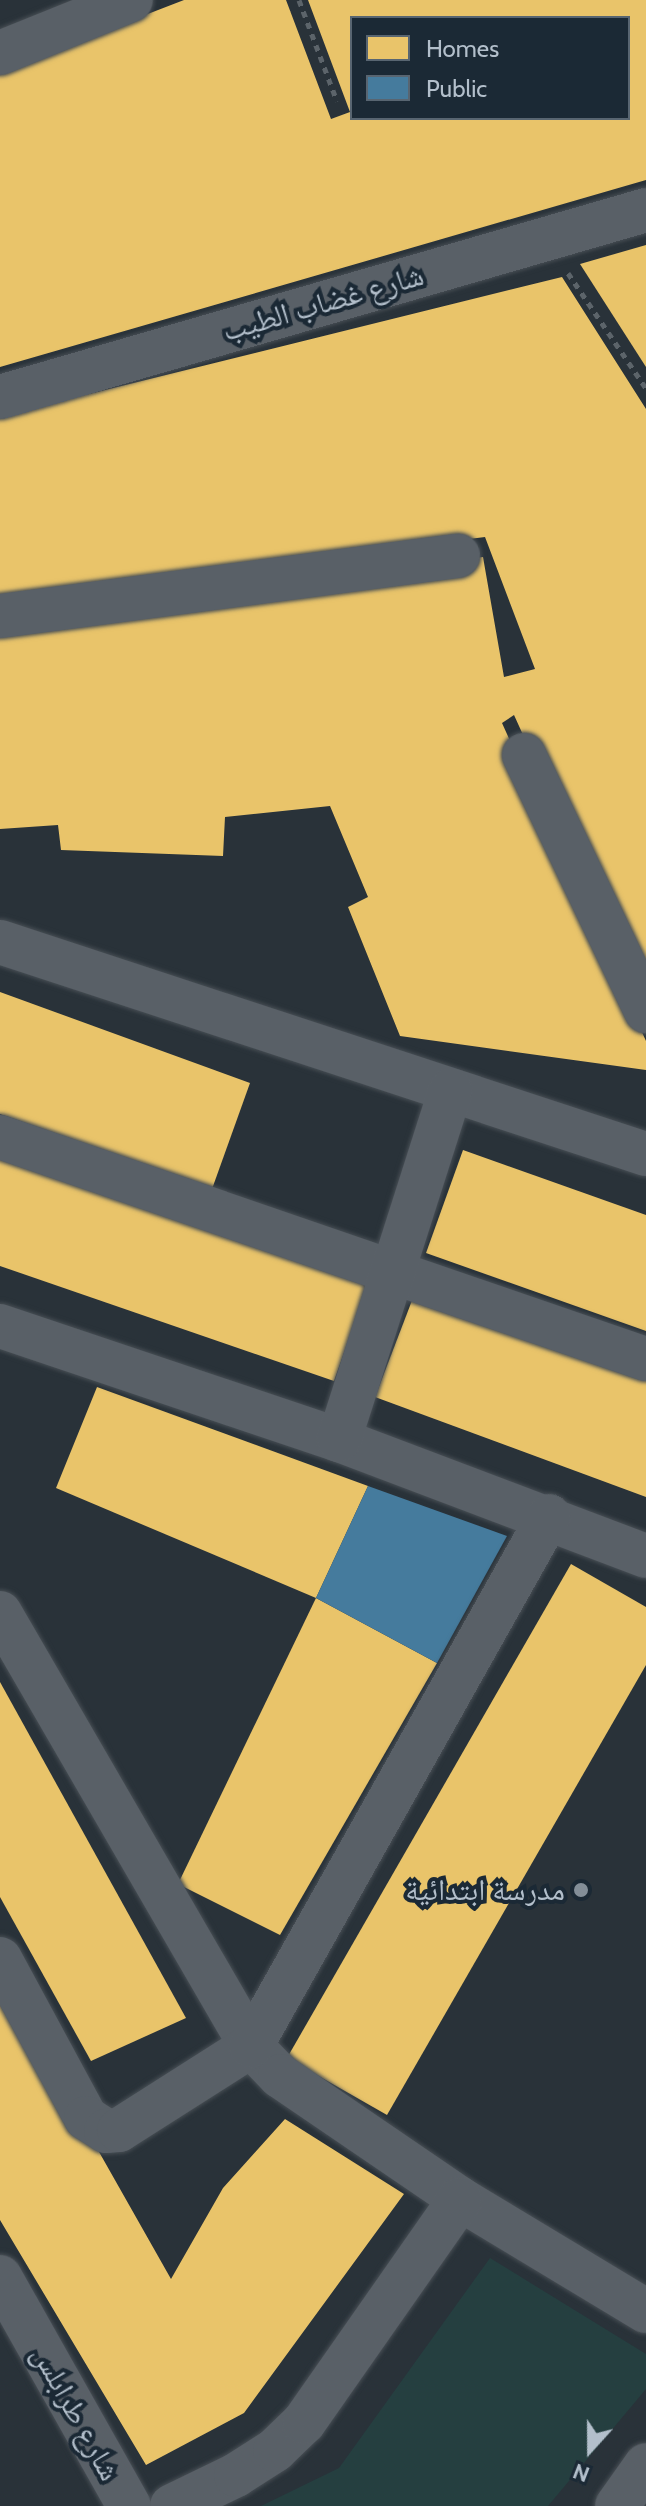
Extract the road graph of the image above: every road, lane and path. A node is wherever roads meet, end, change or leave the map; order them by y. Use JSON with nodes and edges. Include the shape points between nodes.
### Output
{"nodes":[{"id":1,"x":131,"y":0,"type":"edge"},
{"id":2,"x":299,"y":0,"type":"edge"},
{"id":3,"x":0,"y":53,"type":"edge"},
{"id":4,"x":337,"y":101,"type":"dead end"},
{"id":5,"x":646,"y":210,"type":"edge"},
{"id":6,"x":545,"y":239,"type":"junction"},
{"id":7,"x":646,"y":388,"type":"edge"},
{"id":8,"x":0,"y":397,"type":"edge"},
{"id":9,"x":458,"y":556,"type":"dead end"},
{"id":10,"x":0,"y":616,"type":"edge"},
{"id":11,"x":524,"y":755,"type":"dead end"},
{"id":12,"x":3,"y":936,"type":"edge"},
{"id":13,"x":646,"y":1011,"type":"edge"},
{"id":14,"x":451,"y":1090,"type":"junction"},
{"id":15,"x":646,"y":1119,"type":"edge"},
{"id":16,"x":0,"y":1137,"type":"edge"},
{"id":17,"x":597,"y":1137,"type":"junction"},
{"id":18,"x":646,"y":1154,"type":"edge"},
{"id":19,"x":393,"y":1272,"type":"junction"},
{"id":20,"x":0,"y":1326,"type":"edge"},
{"id":21,"x":646,"y":1359,"type":"edge"},
{"id":22,"x":339,"y":1440,"type":"junction"},
{"id":23,"x":549,"y":1516,"type":"junction"},
{"id":24,"x":646,"y":1556,"type":"edge"},
{"id":25,"x":0,"y":1613,"type":"edge"},
{"id":26,"x":0,"y":1959,"type":"edge"},
{"id":27,"x":251,"y":2046,"type":"junction"},
{"id":28,"x":460,"y":2199,"type":"junction"},
{"id":29,"x":0,"y":2277,"type":"edge"},
{"id":30,"x":646,"y":2311,"type":"edge"},
{"id":31,"x":646,"y":2465,"type":"edge"},
{"id":32,"x":129,"y":2506,"type":"edge"},
{"id":33,"x":172,"y":2506,"type":"edge"},
{"id":34,"x":617,"y":2506,"type":"edge"}],
"edges":[{"from":1,"to":3,"type":"street"},
{"from":2,"to":4,"type":"path"},
{"from":5,"to":6,"type":"street","name":"شارع غضاب الطيب"},
{"from":6,"to":7,"type":"path"},
{"from":6,"to":8,"type":"street","name":"شارع غضاب الطيب"},
{"from":9,"to":10,"type":"street"},
{"from":11,"to":13,"type":"street"},
{"from":12,"to":14,"type":"street"},
{"from":14,"to":17,"type":"street"},
{"from":14,"to":19,"type":"street"},
{"from":15,"to":17,"type":"street"},
{"from":16,"to":19,"type":"street"},
{"from":17,"to":18,"type":"street"},
{"from":19,"to":21,"type":"street"},
{"from":19,"to":22,"type":"street"},
{"from":20,"to":22,"type":"street"},
{"from":22,"to":23,"type":"street"},
{"from":23,"to":24,"type":"street"},
{"from":23,"to":27,"type":"street"},
{"from":25,"to":27,"type":"street"},
{"from":26,"to":27,"type":"street","via":[[86,2118],[106,2131],[119,2130]]},
{"from":27,"to":28,"type":"street","via":[[280,2076]]},
{"from":28,"to":30,"type":"street"},
{"from":28,"to":33,"type":"street","via":[[304,2422],[275,2450],[236,2475]]},
{"from":29,"to":32,"type":"street","name":"شارع طرابلس"},
{"from":31,"to":34,"type":"street"}]}
